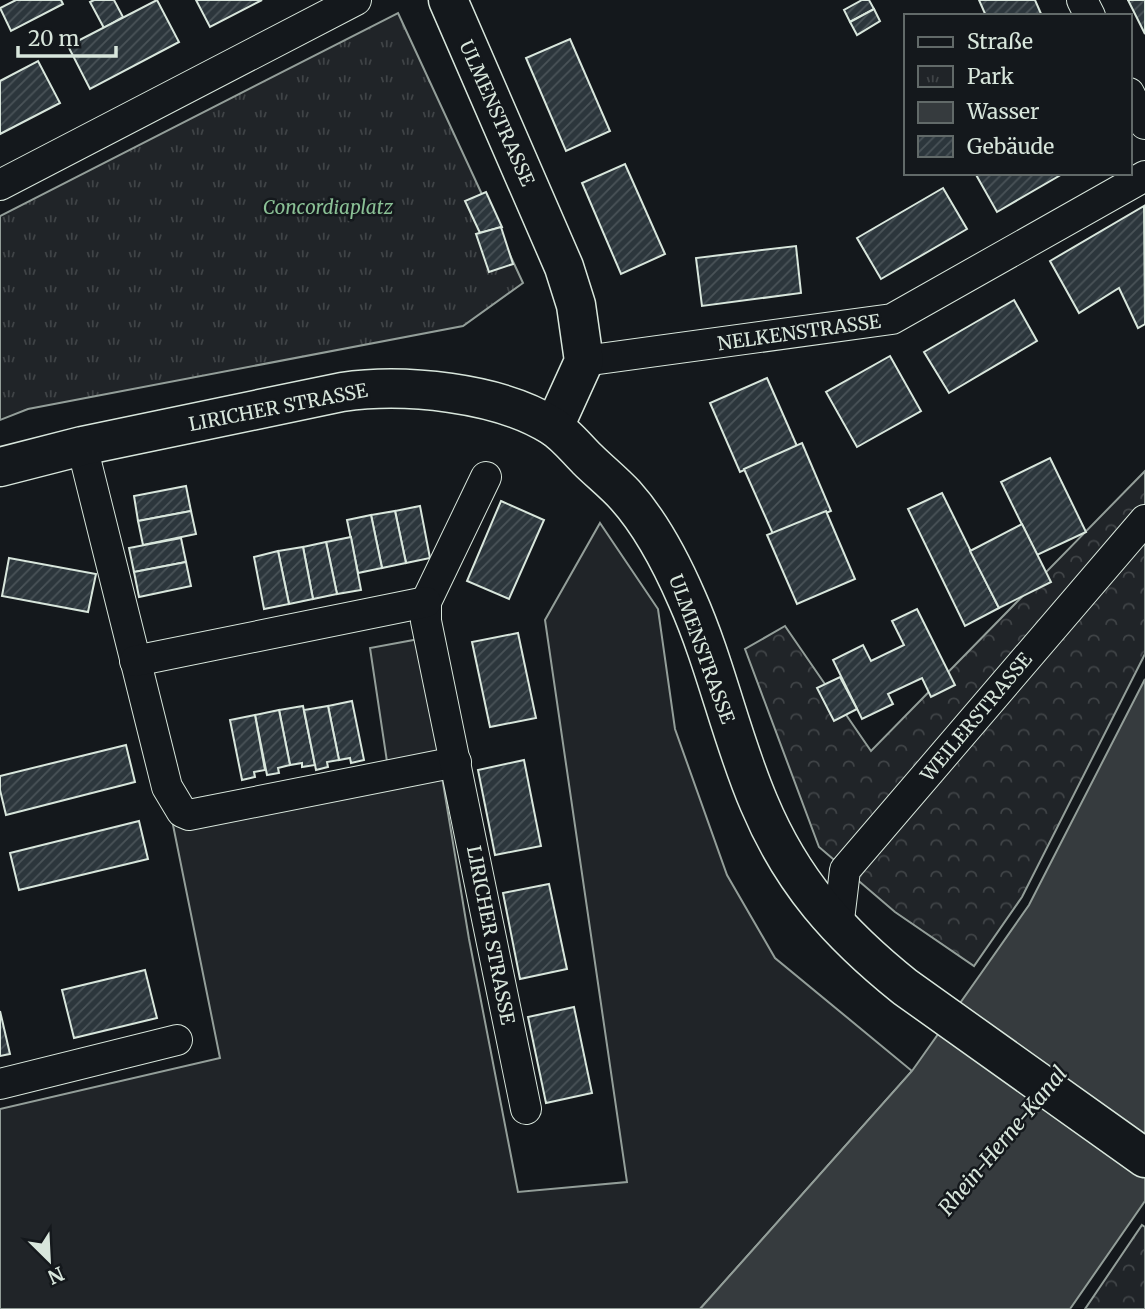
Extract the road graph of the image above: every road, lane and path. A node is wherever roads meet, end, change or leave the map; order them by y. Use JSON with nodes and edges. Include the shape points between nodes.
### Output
{"nodes":[{"id":1,"x":356,"y":0,"type":"edge"},
{"id":2,"x":447,"y":0,"type":"edge"},
{"id":3,"x":1131,"y":97,"type":"edge"},
{"id":4,"x":1145,"y":124,"type":"edge"},
{"id":5,"x":1145,"y":176,"type":"edge"},
{"id":6,"x":0,"y":185,"type":"edge"},
{"id":7,"x":584,"y":361,"type":"junction"},
{"id":8,"x":554,"y":427,"type":"junction"},
{"id":9,"x":82,"y":446,"type":"junction"},
{"id":10,"x":0,"y":467,"type":"edge"},
{"id":11,"x":486,"y":477,"type":"dead end"},
{"id":12,"x":1145,"y":520,"type":"edge"},
{"id":13,"x":426,"y":602,"type":"junction"},
{"id":14,"x":135,"y":661,"type":"junction"},
{"id":15,"x":456,"y":762,"type":"junction"},
{"id":16,"x":838,"y":928,"type":"junction"},
{"id":17,"x":177,"y":1040,"type":"dead end"},
{"id":18,"x":0,"y":1084,"type":"edge"},
{"id":19,"x":526,"y":1109,"type":"dead end"},
{"id":20,"x":1145,"y":1157,"type":"edge"}],
"edges":[{"from":1,"to":6,"type":"street"},
{"from":2,"to":7,"type":"street","name":"ULMENSTRASSE","via":[[564,267],[576,305]]},
{"from":3,"to":4,"type":"street"},
{"from":5,"to":7,"type":"street","name":"NELKENSTRASSE","via":[[892,319]]},
{"from":7,"to":8,"type":"street"},
{"from":8,"to":9,"type":"street","name":"LIRICHER STRASSE","via":[[497,402],[405,388],[373,388]]},
{"from":8,"to":16,"type":"street","name":"ULMENSTRASSE","via":[[624,494],[666,556],[689,602],[759,804],[800,879]]},
{"from":9,"to":10,"type":"street","name":"LIRICHER STRASSE"},
{"from":9,"to":14,"type":"street"},
{"from":11,"to":13,"type":"street"},
{"from":12,"to":16,"type":"street","name":"WEILERSTRASSE","via":[[845,870]]},
{"from":13,"to":14,"type":"street"},
{"from":13,"to":15,"type":"street","name":"LIRICHER STRASSE","via":[[426,621]]},
{"from":14,"to":15,"type":"street","via":[[167,787],[176,806],[189,815]]},
{"from":15,"to":19,"type":"street","name":"LIRICHER STRASSE"},
{"from":16,"to":20,"type":"street","name":"ULMENSTRASSE","via":[[935,1009]]},
{"from":17,"to":18,"type":"street"}]}
